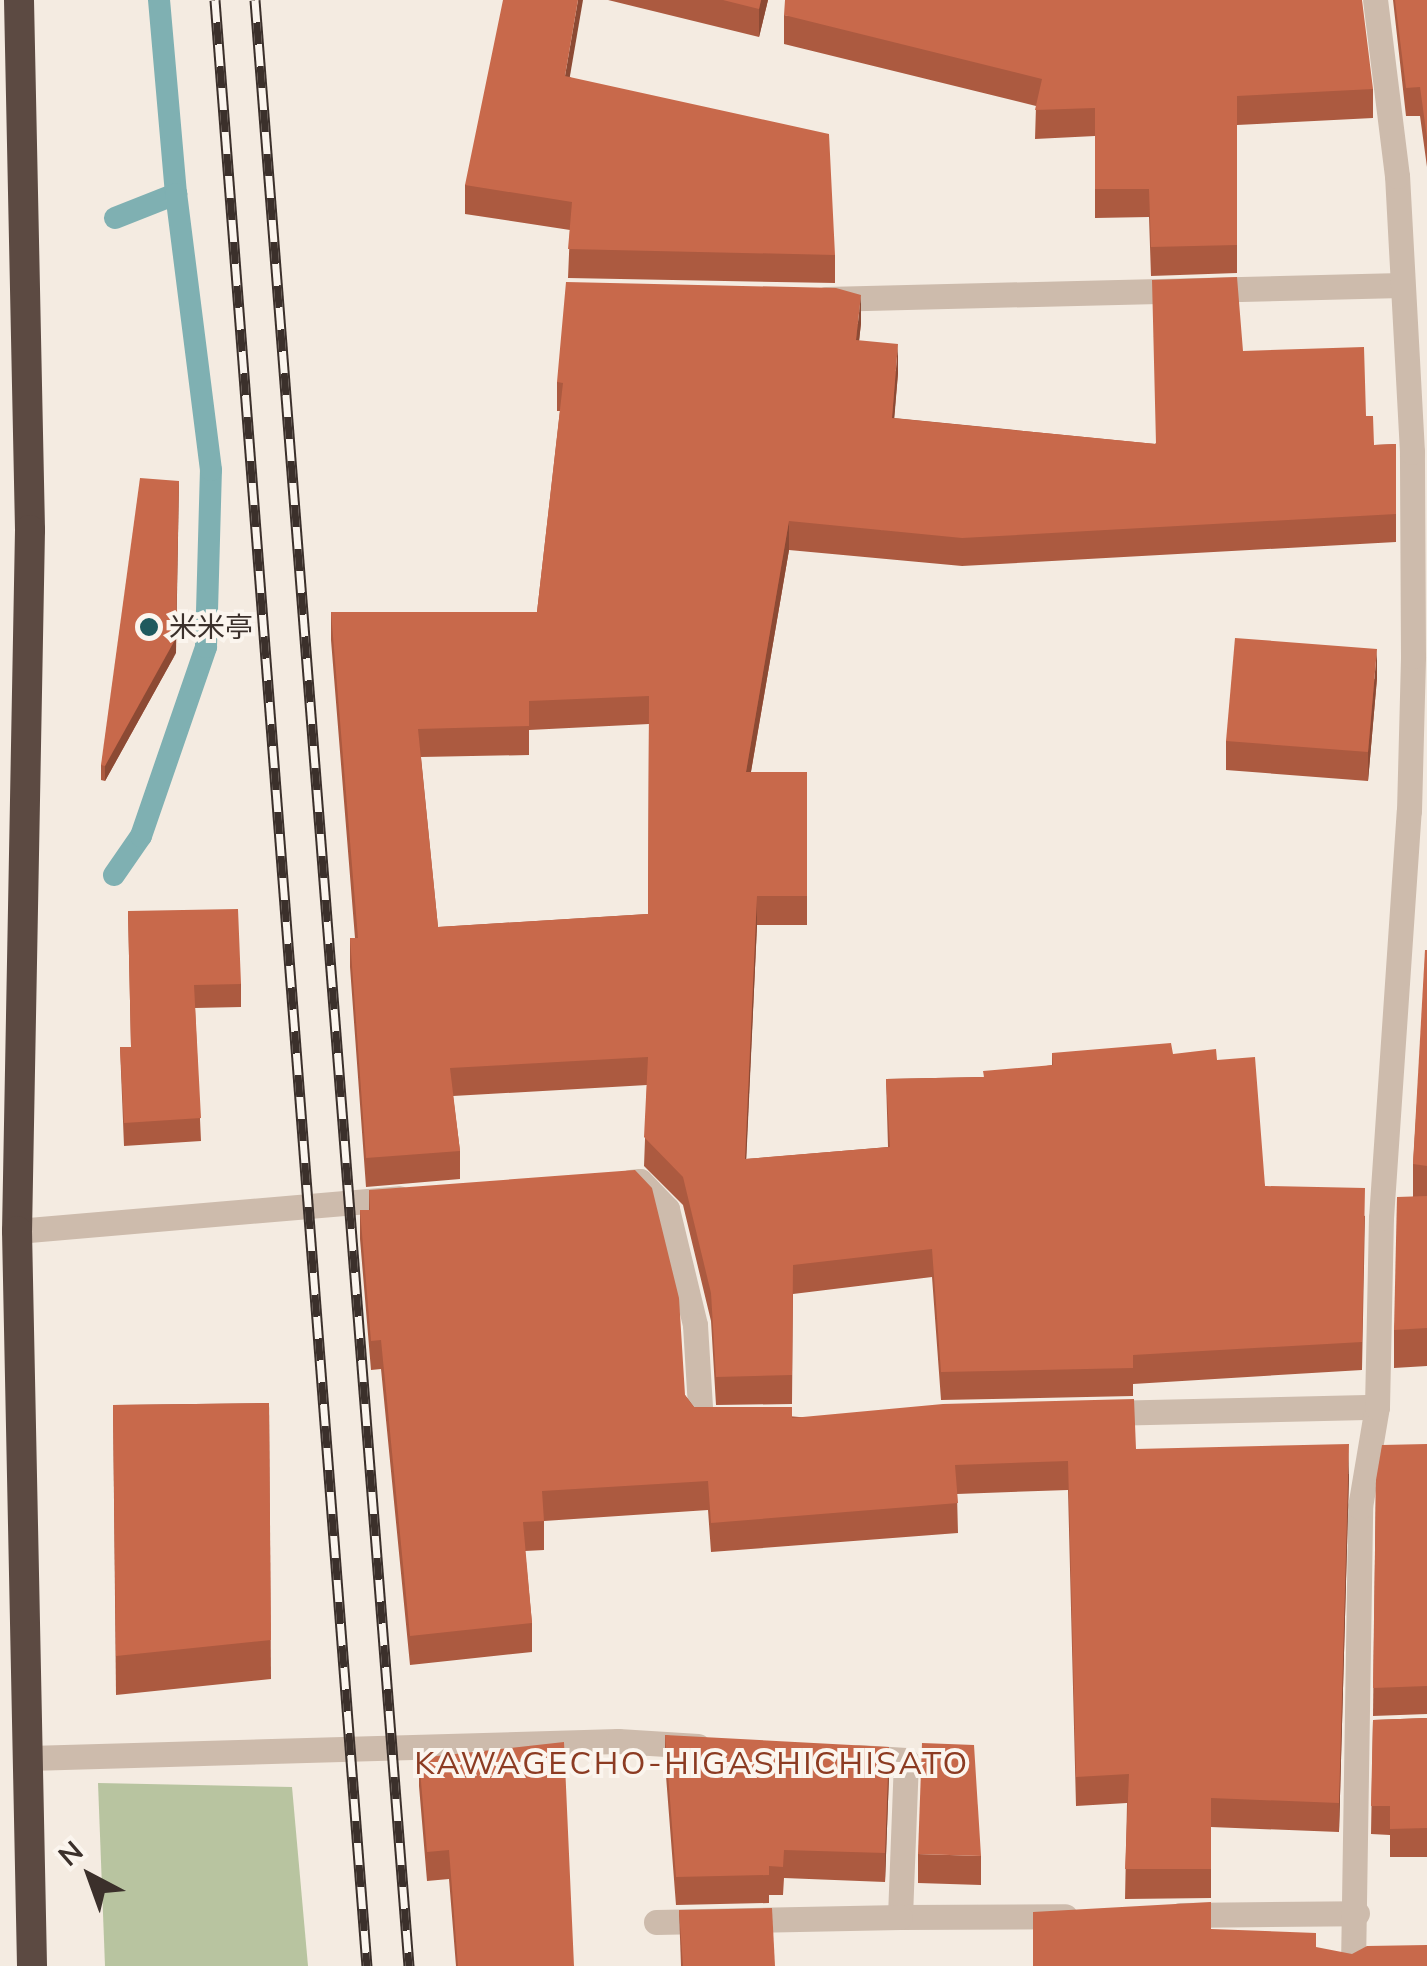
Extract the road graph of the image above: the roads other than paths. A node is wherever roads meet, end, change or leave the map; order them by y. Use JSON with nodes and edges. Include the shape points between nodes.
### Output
{"nodes":[{"id":1,"x":19,"y":0,"type":"edge"},
{"id":2,"x":1375,"y":0,"type":"edge"},
{"id":3,"x":1402,"y":285,"type":"junction"},
{"id":4,"x":794,"y":299,"type":"edge"},
{"id":5,"x":1420,"y":452,"type":"edge"},
{"id":6,"x":1419,"y":779,"type":"edge"},
{"id":7,"x":600,"y":1183,"type":"edge"},
{"id":8,"x":424,"y":1195,"type":"edge"},
{"id":9,"x":1380,"y":1218,"type":"junction"},
{"id":10,"x":1412,"y":1218,"type":"edge"},
{"id":11,"x":17,"y":1231,"type":"junction"},
{"id":12,"x":1377,"y":1407,"type":"junction"},
{"id":13,"x":1078,"y":1414,"type":"edge"},
{"id":14,"x":740,"y":1421,"type":"edge"},
{"id":15,"x":733,"y":1748,"type":"edge"},
{"id":16,"x":829,"y":1755,"type":"edge"},
{"id":17,"x":29,"y":1758,"type":"junction"},
{"id":18,"x":1357,"y":1914,"type":"junction"},
{"id":19,"x":1158,"y":1915,"type":"edge"},
{"id":20,"x":1098,"y":1916,"type":"edge"},
{"id":21,"x":900,"y":1917,"type":"junction"},
{"id":22,"x":656,"y":1922,"type":"dead end"},
{"id":23,"x":1360,"y":1953,"type":"edge"},
{"id":24,"x":32,"y":1966,"type":"edge"}],
"edges":[{"from":1,"to":11,"type":"highway","via":[[30,530]]},
{"from":2,"to":3,"type":"street","via":[[1397,176]]},
{"from":3,"to":4,"type":"street"},
{"from":3,"to":5,"type":"street"},
{"from":5,"to":6,"type":"street"},
{"from":6,"to":9,"type":"street"},
{"from":7,"to":14,"type":"street","via":[[640,1181],[667,1209],[695,1325],[701,1422]]},
{"from":8,"to":11,"type":"street"},
{"from":9,"to":10,"type":"street"},
{"from":9,"to":12,"type":"street"},
{"from":11,"to":17,"type":"highway"},
{"from":12,"to":13,"type":"street"},
{"from":12,"to":18,"type":"street","via":[[1360,1507],[1368,1733]]},
{"from":15,"to":17,"type":"street","via":[[618,1740]]},
{"from":16,"to":21,"type":"street","via":[[906,1760]]},
{"from":17,"to":24,"type":"highway"},
{"from":18,"to":19,"type":"street"},
{"from":18,"to":23,"type":"street"},
{"from":20,"to":21,"type":"street"},
{"from":21,"to":22,"type":"street"}]}
